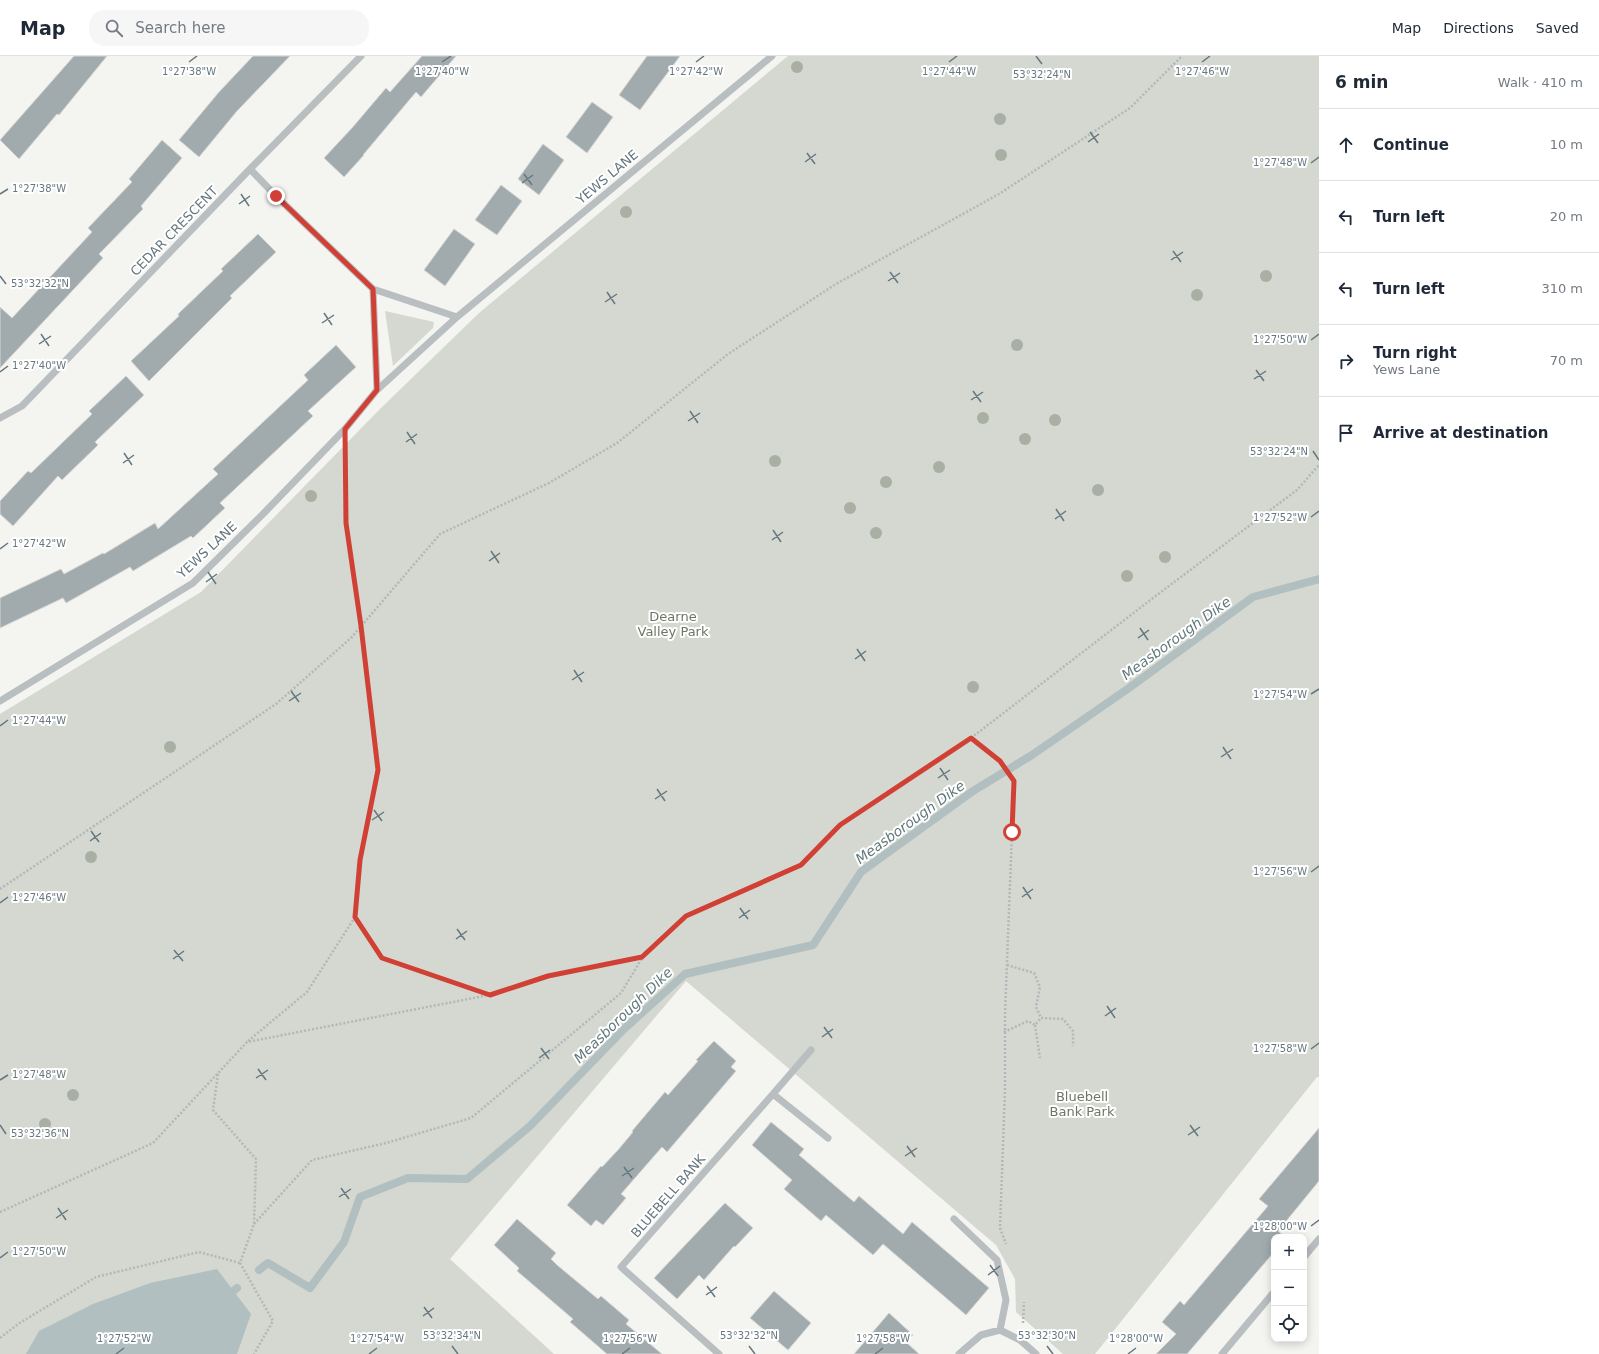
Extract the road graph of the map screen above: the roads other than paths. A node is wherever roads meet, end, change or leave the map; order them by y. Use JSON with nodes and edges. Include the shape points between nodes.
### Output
{"nodes":[{"id":1,"x":361,"y":56,"type":"edge"},
{"id":2,"x":772,"y":56,"type":"edge"},
{"id":3,"x":250,"y":168,"type":"junction"},
{"id":4,"x":373,"y":289,"type":"junction"},
{"id":5,"x":457,"y":317,"type":"junction"},
{"id":6,"x":377,"y":390,"type":"junction"},
{"id":7,"x":0,"y":418,"type":"edge"},
{"id":8,"x":0,"y":701,"type":"edge"},
{"id":9,"x":811,"y":1050,"type":"dead end"},
{"id":10,"x":773,"y":1094,"type":"junction"},
{"id":11,"x":828,"y":1138,"type":"dead end"},
{"id":12,"x":954,"y":1219,"type":"dead end"},
{"id":13,"x":1319,"y":1239,"type":"edge"},
{"id":14,"x":1307,"y":1253,"type":"edge"},
{"id":15,"x":1271,"y":1296,"type":"edge"},
{"id":16,"x":1000,"y":1330,"type":"junction"},
{"id":17,"x":719,"y":1354,"type":"edge"},
{"id":18,"x":959,"y":1354,"type":"edge"},
{"id":19,"x":1036,"y":1354,"type":"edge"},
{"id":20,"x":1222,"y":1354,"type":"edge"}],
"edges":[{"from":1,"to":3,"type":"street","name":"CEDAR CRESCENT"},
{"from":2,"to":5,"type":"street","name":"YEWS LANE"},
{"from":3,"to":4,"type":"street"},
{"from":3,"to":7,"type":"street","name":"CEDAR CRESCENT","via":[[22,406]]},
{"from":4,"to":5,"type":"street"},
{"from":4,"to":6,"type":"street"},
{"from":5,"to":6,"type":"street","name":"YEWS LANE"},
{"from":6,"to":8,"type":"street","name":"YEWS LANE","via":[[345,429],[193,583]]},
{"from":9,"to":10,"type":"street"},
{"from":10,"to":11,"type":"street"},
{"from":10,"to":17,"type":"street","name":"BLUEBELL BANK","via":[[621,1268]]},
{"from":12,"to":16,"type":"street","via":[[996,1260],[1006,1300]]},
{"from":13,"to":14,"type":"street"},
{"from":15,"to":20,"type":"street"},
{"from":16,"to":18,"type":"street","via":[[981,1335]]},
{"from":16,"to":19,"type":"street","via":[[1020,1340]]}]}
